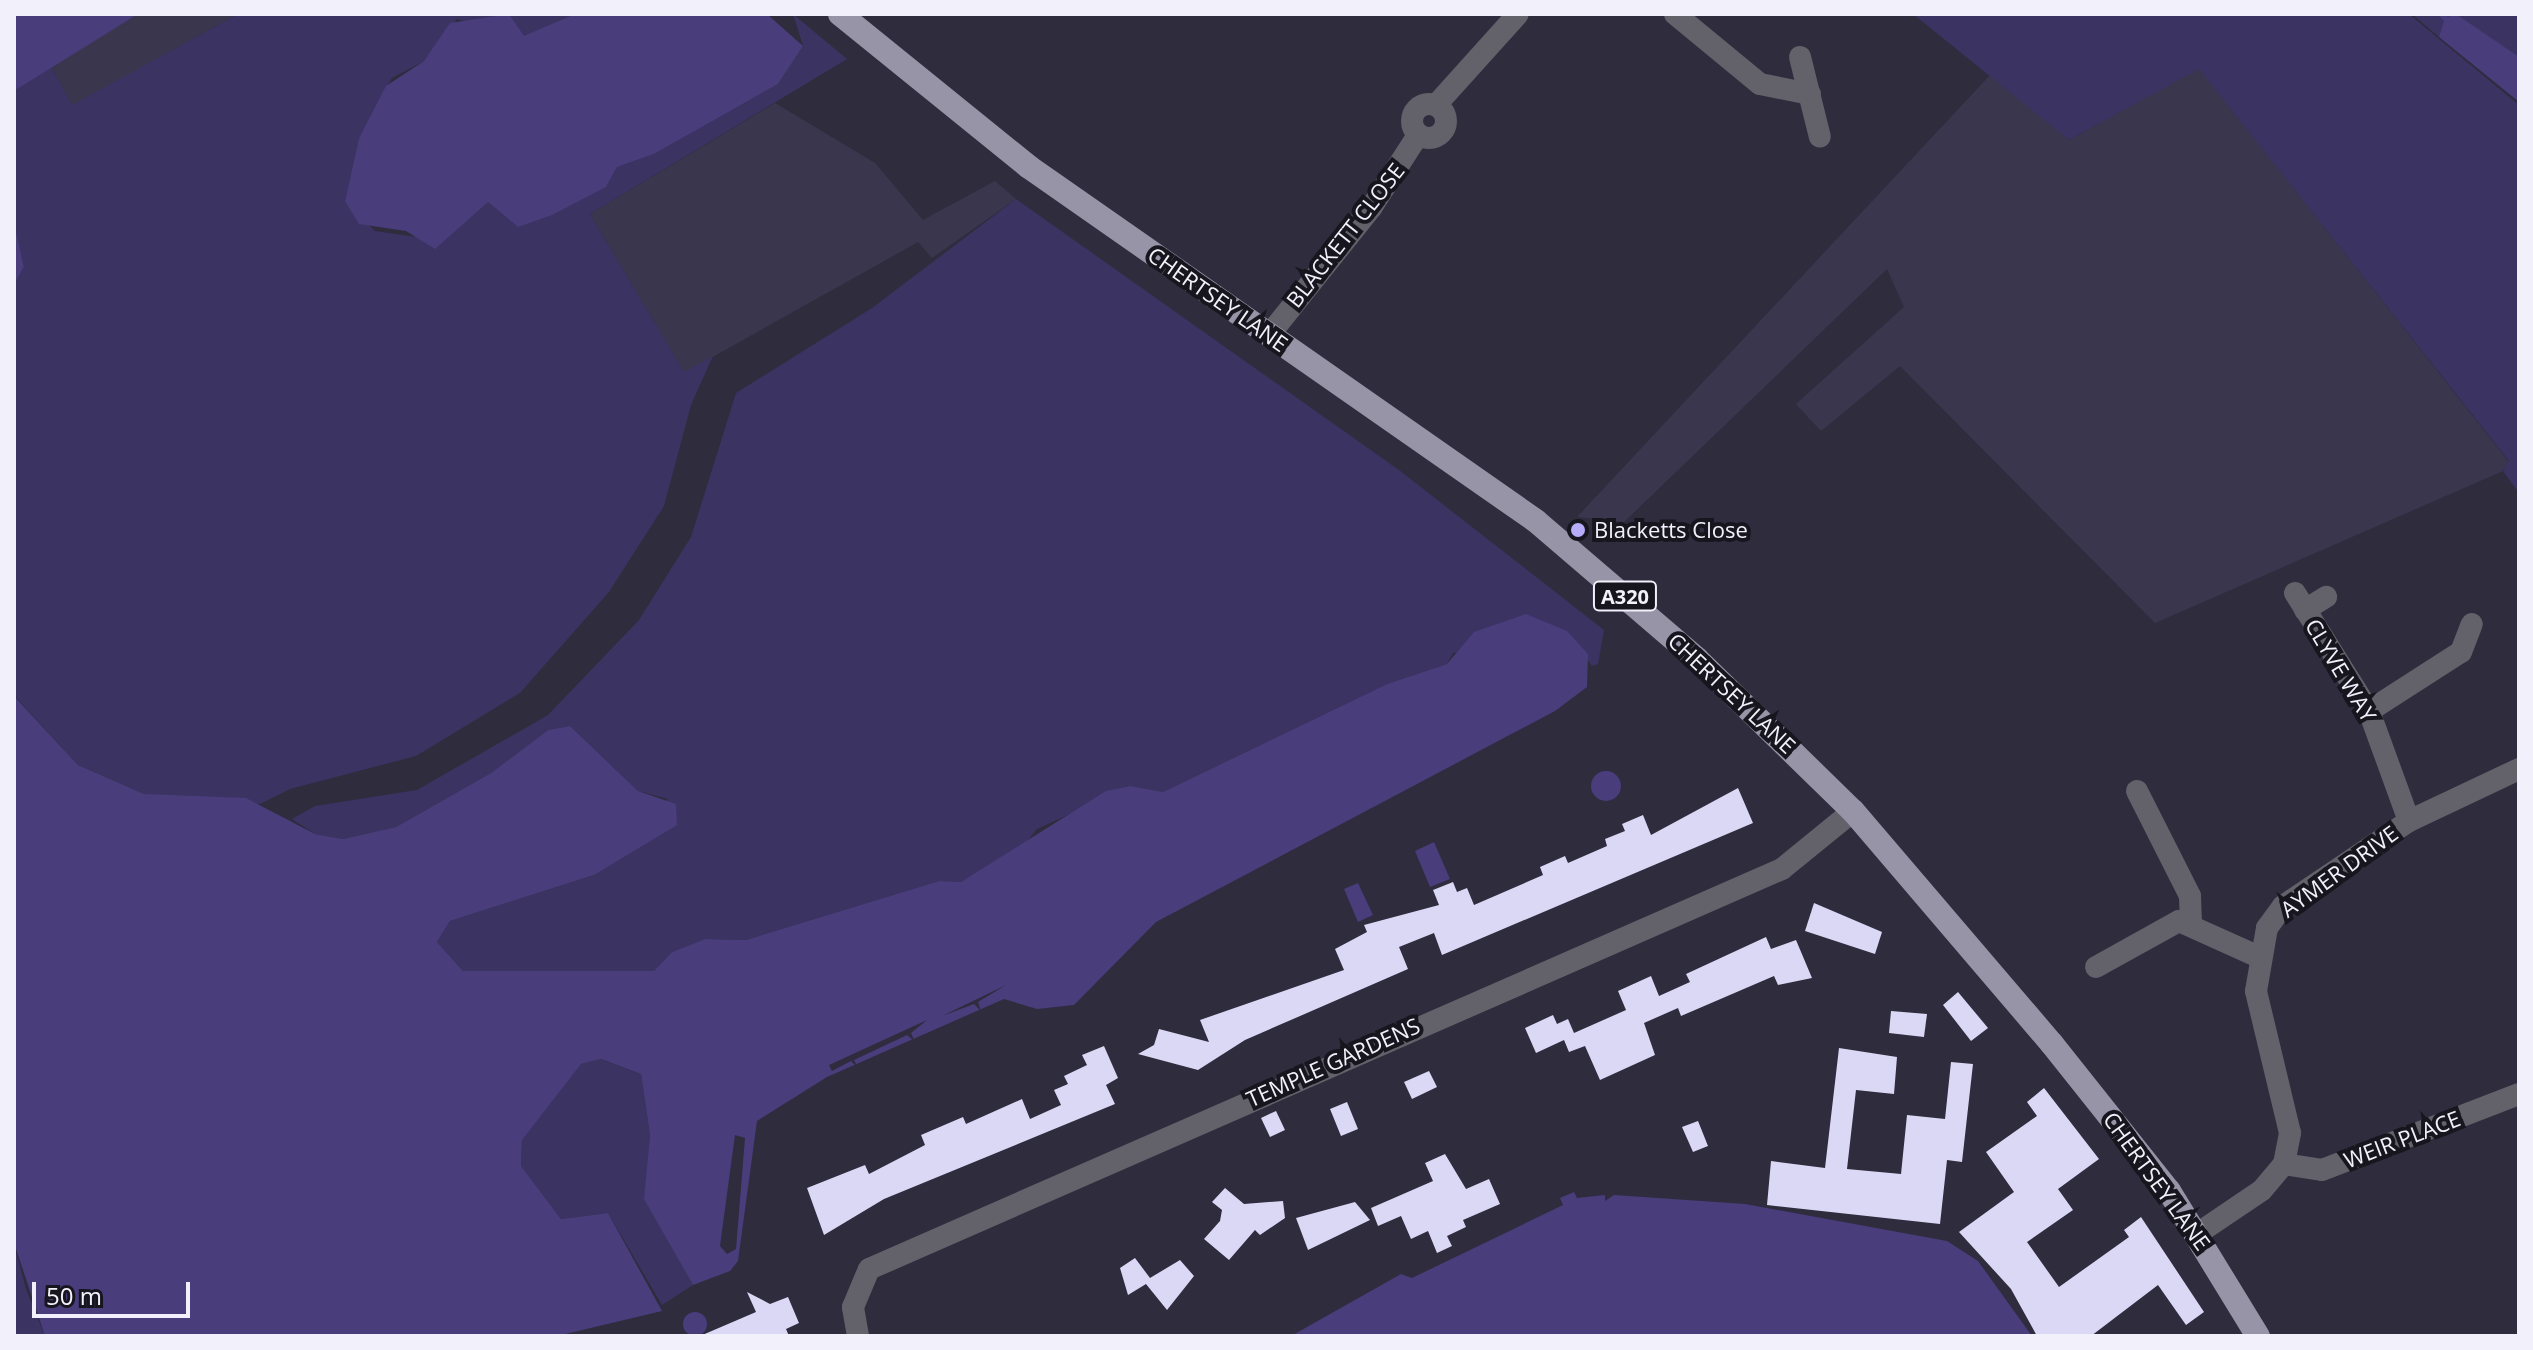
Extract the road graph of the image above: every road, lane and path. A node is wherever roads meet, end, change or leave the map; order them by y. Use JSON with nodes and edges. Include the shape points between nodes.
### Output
{"nodes":[{"id":1,"x":840,"y":14,"type":"edge"},
{"id":2,"x":1518,"y":14,"type":"edge"},
{"id":3,"x":1675,"y":14,"type":"edge"},
{"id":4,"x":1800,"y":57,"type":"dead end"},
{"id":5,"x":1810,"y":94,"type":"junction"},
{"id":6,"x":1820,"y":137,"type":"dead end"},
{"id":7,"x":1269,"y":335,"type":"junction"},
{"id":8,"x":2326,"y":597,"type":"dead end"},
{"id":9,"x":2472,"y":624,"type":"dead end"},
{"id":10,"x":2369,"y":711,"type":"junction"},
{"id":11,"x":2519,"y":769,"type":"edge"},
{"id":12,"x":2137,"y":791,"type":"dead end"},
{"id":13,"x":1853,"y":811,"type":"junction"},
{"id":14,"x":2409,"y":821,"type":"junction"},
{"id":15,"x":2191,"y":922,"type":"junction"},
{"id":16,"x":2257,"y":956,"type":"junction"},
{"id":17,"x":2096,"y":967,"type":"dead end"},
{"id":18,"x":2519,"y":1094,"type":"edge"},
{"id":19,"x":2284,"y":1164,"type":"junction"},
{"id":20,"x":2197,"y":1234,"type":"junction"},
{"id":21,"x":858,"y":1336,"type":"edge"},
{"id":22,"x":2258,"y":1336,"type":"edge"}],
"edges":[{"from":1,"to":7,"type":"main road","name":"CHERTSEY LANE","number":"A320","via":[[1029,167]]},
{"from":2,"to":7,"type":"street","name":"BLACKETT CLOSE","via":[[1436,105],[1415,110],[1418,135],[1371,208]]},
{"from":3,"to":5,"type":"street","via":[[1760,84]]},
{"from":4,"to":5,"type":"street"},
{"from":5,"to":6,"type":"street"},
{"from":7,"to":13,"type":"main road","name":"CHERTSEY LANE","number":"A320","via":[[1546,529],[1697,659]]},
{"from":8,"to":10,"type":"street","name":"CLYVE WAY","via":[[2300,602]]},
{"from":9,"to":10,"type":"street","via":[[2461,652]]},
{"from":10,"to":14,"type":"street","name":"CLYVE WAY"},
{"from":11,"to":14,"type":"street","name":"AYMER DRIVE"},
{"from":12,"to":15,"type":"street","via":[[2190,896]]},
{"from":13,"to":20,"type":"main road","name":"CHERTSEY LANE","number":"A320","via":[[2052,1044]]},
{"from":13,"to":21,"type":"street","name":"TEMPLE GARDENS","via":[[1782,869],[869,1269],[853,1307]]},
{"from":14,"to":16,"type":"street","name":"AYMER DRIVE","via":[[2283,906]]},
{"from":15,"to":16,"type":"street"},
{"from":15,"to":17,"type":"street","via":[[2165,924]]},
{"from":16,"to":19,"type":"street","via":[[2264,1042],[2290,1133]]},
{"from":18,"to":19,"type":"street","name":"WEIR PLACE","via":[[2322,1170]]},
{"from":19,"to":20,"type":"street","via":[[2262,1190]]},
{"from":20,"to":22,"type":"main road","name":"CHERTSEY LANE","number":"A320"}]}
